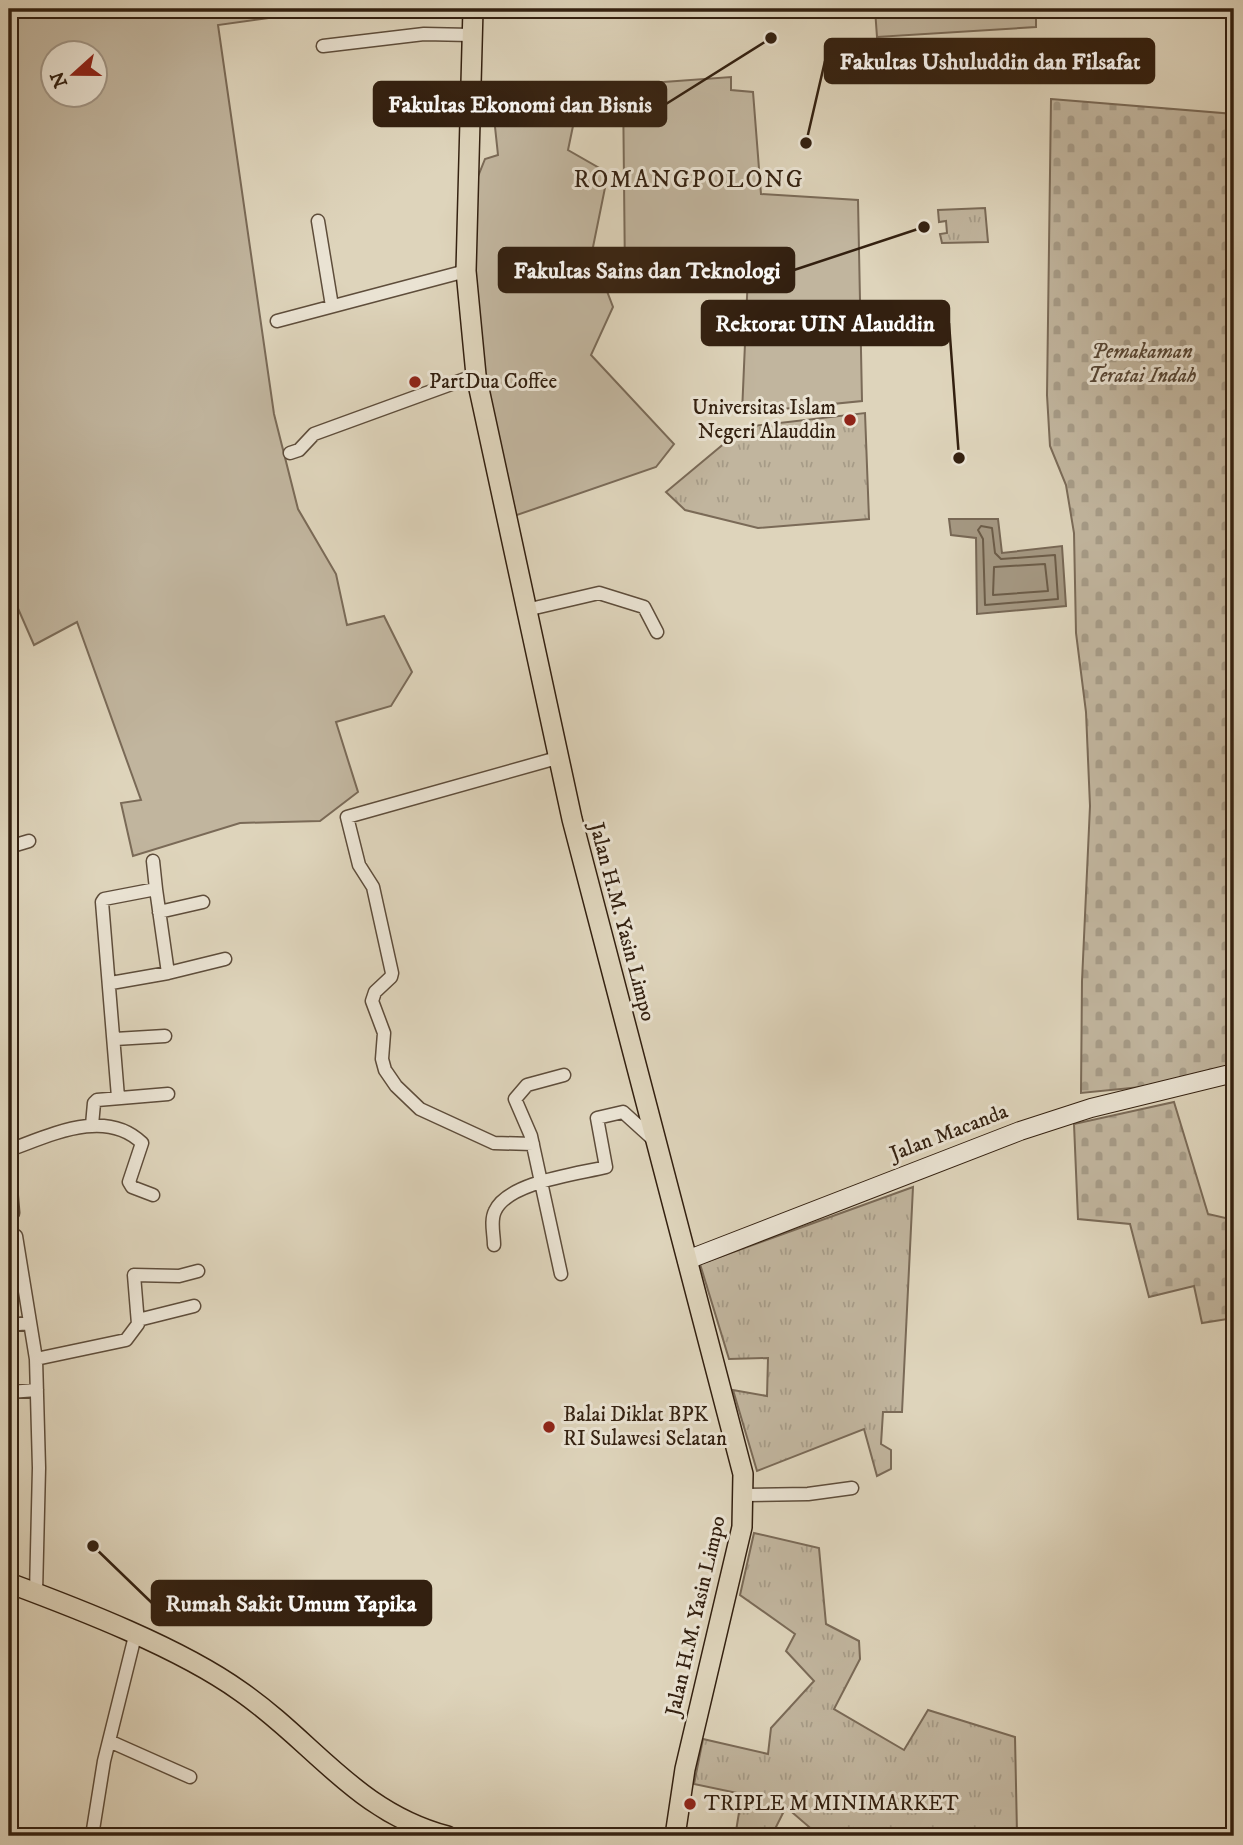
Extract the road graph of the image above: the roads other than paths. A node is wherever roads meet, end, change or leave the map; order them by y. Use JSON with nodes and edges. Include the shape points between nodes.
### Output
{"nodes":[{"id":1,"x":473,"y":9,"type":"edge"},
{"id":2,"x":471,"y":35,"type":"junction"},
{"id":3,"x":323,"y":46,"type":"dead end"},
{"id":4,"x":318,"y":221,"type":"dead end"},
{"id":5,"x":466,"y":271,"type":"junction"},
{"id":6,"x":332,"y":306,"type":"junction"},
{"id":7,"x":277,"y":321,"type":"dead end"},
{"id":8,"x":476,"y":375,"type":"junction"},
{"id":9,"x":290,"y":453,"type":"dead end"},
{"id":10,"x":526,"y":610,"type":"junction"},
{"id":11,"x":657,"y":632,"type":"dead end"},
{"id":12,"x":557,"y":758,"type":"junction"},
{"id":13,"x":29,"y":841,"type":"dead end"},
{"id":14,"x":9,"y":847,"type":"edge"},
{"id":15,"x":153,"y":860,"type":"dead end"},
{"id":16,"x":156,"y":889,"type":"junction"},
{"id":17,"x":203,"y":902,"type":"dead end"},
{"id":18,"x":159,"y":912,"type":"junction"},
{"id":19,"x":225,"y":959,"type":"dead end"},
{"id":20,"x":169,"y":974,"type":"junction"},
{"id":21,"x":111,"y":983,"type":"junction"},
{"id":22,"x":165,"y":1036,"type":"dead end"},
{"id":23,"x":115,"y":1040,"type":"junction"},
{"id":24,"x":1234,"y":1073,"type":"edge"},
{"id":25,"x":564,"y":1075,"type":"dead end"},
{"id":26,"x":168,"y":1094,"type":"dead end"},
{"id":27,"x":118,"y":1097,"type":"junction"},
{"id":28,"x":92,"y":1125,"type":"junction"},
{"id":29,"x":655,"y":1141,"type":"junction"},
{"id":30,"x":533,"y":1144,"type":"junction"},
{"id":31,"x":9,"y":1150,"type":"edge"},
{"id":32,"x":9,"y":1166,"type":"edge"},
{"id":33,"x":542,"y":1182,"type":"junction"},
{"id":34,"x":153,"y":1195,"type":"dead end"},
{"id":35,"x":13,"y":1213,"type":"dead end"},
{"id":36,"x":16,"y":1236,"type":"dead end"},
{"id":37,"x":494,"y":1245,"type":"dead end"},
{"id":38,"x":687,"y":1260,"type":"junction"},
{"id":39,"x":15,"y":1265,"type":"edge"},
{"id":40,"x":198,"y":1271,"type":"dead end"},
{"id":41,"x":561,"y":1274,"type":"dead end"},
{"id":42,"x":194,"y":1306,"type":"dead end"},
{"id":43,"x":138,"y":1320,"type":"junction"},
{"id":44,"x":29,"y":1324,"type":"junction"},
{"id":45,"x":9,"y":1325,"type":"edge"},
{"id":46,"x":36,"y":1359,"type":"junction"},
{"id":47,"x":37,"y":1390,"type":"junction"},
{"id":48,"x":9,"y":1392,"type":"edge"},
{"id":49,"x":852,"y":1488,"type":"dead end"},
{"id":50,"x":744,"y":1495,"type":"junction"},
{"id":51,"x":9,"y":1583,"type":"edge"},
{"id":52,"x":36,"y":1593,"type":"junction"},
{"id":53,"x":135,"y":1636,"type":"junction"},
{"id":54,"x":109,"y":1741,"type":"junction"},
{"id":55,"x":190,"y":1777,"type":"dead end"},
{"id":56,"x":92,"y":1836,"type":"edge"},
{"id":57,"x":447,"y":1836,"type":"edge"},
{"id":58,"x":676,"y":1836,"type":"edge"}],
"edges":[{"from":1,"to":2,"type":"main road","name":"Jalan H.M. Yasin Limpo"},
{"from":2,"to":3,"type":"street","via":[[424,34]]},
{"from":2,"to":5,"type":"main road","name":"Jalan H.M. Yasin Limpo"},
{"from":4,"to":6,"type":"street"},
{"from":5,"to":6,"type":"street"},
{"from":5,"to":8,"type":"main road","name":"Jalan H.M. Yasin Limpo"},
{"from":6,"to":7,"type":"street"},
{"from":8,"to":9,"type":"street","via":[[314,434]]},
{"from":8,"to":10,"type":"main road","name":"Jalan H.M. Yasin Limpo"},
{"from":10,"to":11,"type":"street","via":[[599,593],[644,607]]},
{"from":10,"to":12,"type":"main road","name":"Jalan H.M. Yasin Limpo"},
{"from":12,"to":29,"type":"main road","name":"Jalan H.M. Yasin Limpo"},
{"from":12,"to":30,"type":"street","via":[[347,817],[359,865],[373,887],[392,972],[372,1001],[384,1033],[385,1070],[420,1109],[494,1143]]},
{"from":13,"to":14,"type":"street"},
{"from":15,"to":16,"type":"street"},
{"from":16,"to":18,"type":"street"},
{"from":16,"to":21,"type":"street","via":[[102,900]]},
{"from":17,"to":18,"type":"street"},
{"from":18,"to":20,"type":"street"},
{"from":19,"to":20,"type":"street"},
{"from":20,"to":21,"type":"street"},
{"from":21,"to":23,"type":"street"},
{"from":22,"to":23,"type":"street"},
{"from":23,"to":27,"type":"street"},
{"from":24,"to":38,"type":"street","name":"Jalan Macanda","via":[[1020,1130]]},
{"from":25,"to":30,"type":"street","via":[[537,1080],[517,1095],[516,1105]]},
{"from":26,"to":27,"type":"street"},
{"from":27,"to":28,"type":"street","via":[[95,1101]]},
{"from":28,"to":31,"type":"street"},
{"from":28,"to":34,"type":"street","via":[[142,1143],[129,1182]]},
{"from":29,"to":33,"type":"street","via":[[623,1112],[597,1118],[607,1167]]},
{"from":29,"to":38,"type":"main road","name":"Jalan H.M. Yasin Limpo"},
{"from":30,"to":33,"type":"street"},
{"from":32,"to":35,"type":"street"},
{"from":33,"to":37,"type":"street","via":[[501,1203],[494,1212]]},
{"from":33,"to":41,"type":"street"},
{"from":36,"to":39,"type":"street"},
{"from":38,"to":50,"type":"main road","name":"Jalan H.M. Yasin Limpo","via":[[739,1452]]},
{"from":39,"to":44,"type":"street"},
{"from":40,"to":43,"type":"street","via":[[179,1276],[134,1275]]},
{"from":42,"to":43,"type":"street"},
{"from":43,"to":46,"type":"street","via":[[126,1340]]},
{"from":44,"to":45,"type":"street"},
{"from":44,"to":46,"type":"street"},
{"from":46,"to":47,"type":"street"},
{"from":47,"to":48,"type":"street"},
{"from":47,"to":52,"type":"street"},
{"from":49,"to":50,"type":"street"},
{"from":50,"to":58,"type":"main road","name":"Jalan H.M. Yasin Limpo","via":[[739,1539],[685,1769]]},
{"from":51,"to":52,"type":"main road"},
{"from":52,"to":53,"type":"main road"},
{"from":53,"to":54,"type":"street"},
{"from":53,"to":57,"type":"main road","via":[[242,1692],[373,1804]]},
{"from":54,"to":55,"type":"street"},
{"from":54,"to":56,"type":"street"}]}
